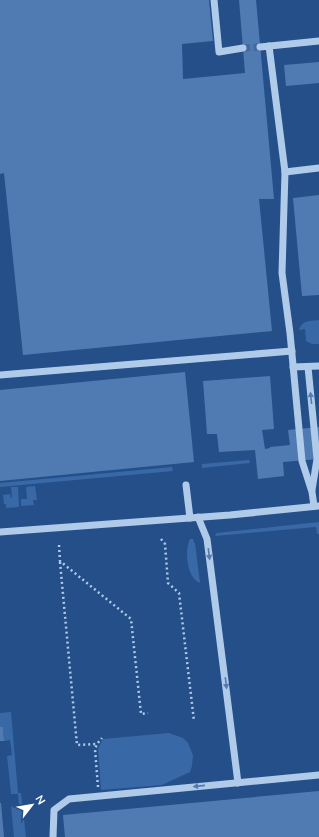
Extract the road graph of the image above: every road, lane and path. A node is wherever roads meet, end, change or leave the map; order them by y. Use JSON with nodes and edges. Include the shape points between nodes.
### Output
{"nodes":[{"id":1,"x":214,"y":0,"type":"edge"},
{"id":2,"x":319,"y":41,"type":"edge"},
{"id":3,"x":269,"y":46,"type":"junction"},
{"id":4,"x":260,"y":47,"type":"tunnel mouth"},
{"id":5,"x":243,"y":48,"type":"tunnel mouth"},
{"id":6,"x":319,"y":168,"type":"edge"},
{"id":7,"x":285,"y":172,"type":"junction"},
{"id":8,"x":292,"y":351,"type":"junction"},
{"id":9,"x":319,"y":366,"type":"edge"},
{"id":10,"x":308,"y":367,"type":"junction"},
{"id":11,"x":293,"y":368,"type":"junction"},
{"id":12,"x":0,"y":375,"type":"edge"},
{"id":13,"x":186,"y":485,"type":"dead end"},
{"id":14,"x":312,"y":492,"type":"junction"},
{"id":15,"x":316,"y":506,"type":"edge"},
{"id":16,"x":198,"y":517,"type":"junction"},
{"id":17,"x":190,"y":518,"type":"junction"},
{"id":18,"x":0,"y":532,"type":"edge"},
{"id":19,"x":161,"y":539,"type":"dead end"},
{"id":20,"x":59,"y":545,"type":"dead end"},
{"id":21,"x":60,"y":561,"type":"junction"},
{"id":22,"x":148,"y":714,"type":"dead end"},
{"id":23,"x":194,"y":721,"type":"dead end"},
{"id":24,"x":102,"y":738,"type":"dead end"},
{"id":25,"x":97,"y":744,"type":"junction"},
{"id":26,"x":319,"y":775,"type":"edge"},
{"id":27,"x":238,"y":783,"type":"junction"},
{"id":28,"x":99,"y":796,"type":"junction"},
{"id":29,"x":53,"y":837,"type":"edge"}],
"edges":[{"from":1,"to":5,"type":"lane","via":[[219,52]]},
{"from":2,"to":3,"type":"lane"},
{"from":3,"to":4,"type":"lane"},
{"from":3,"to":7,"type":"lane"},
{"from":6,"to":7,"type":"lane"},
{"from":7,"to":8,"type":"lane","via":[[282,273]]},
{"from":8,"to":11,"type":"lane"},
{"from":8,"to":12,"type":"lane"},
{"from":9,"to":10,"type":"lane"},
{"from":10,"to":11,"type":"lane"},
{"from":14,"to":10,"type":"lane","one_way":true,"via":[[317,459]]},
{"from":11,"to":14,"type":"lane","via":[[302,461]]},
{"from":13,"to":17,"type":"lane"},
{"from":14,"to":15,"type":"lane"},
{"from":15,"to":16,"type":"lane"},
{"from":16,"to":17,"type":"lane"},
{"from":16,"to":27,"type":"lane","one_way":true,"via":[[207,539]]},
{"from":17,"to":18,"type":"lane"},
{"from":19,"to":23,"type":"path","via":[[165,544],[168,582],[179,593]]},
{"from":20,"to":21,"type":"path"},
{"from":21,"to":22,"type":"path","via":[[131,619],[141,714]]},
{"from":21,"to":25,"type":"path","via":[[77,745]]},
{"from":24,"to":25,"type":"path"},
{"from":25,"to":28,"type":"path","via":[[95,749]]},
{"from":26,"to":27,"type":"lane"},
{"from":27,"to":28,"type":"lane","one_way":true},
{"from":28,"to":29,"type":"lane","via":[[69,798],[54,810]]}]}
